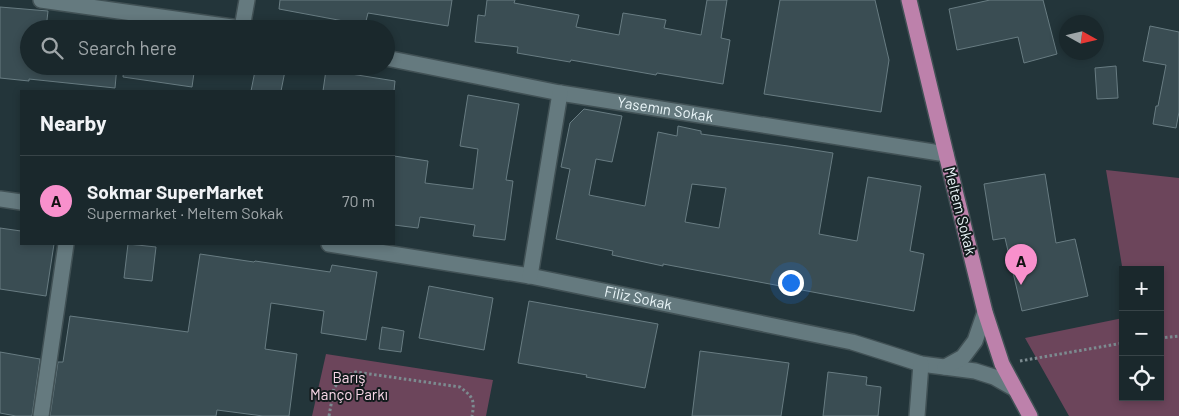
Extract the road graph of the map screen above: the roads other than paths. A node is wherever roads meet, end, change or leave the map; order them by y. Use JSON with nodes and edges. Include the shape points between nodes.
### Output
{"nodes":[{"id":1,"x":41,"y":0,"type":"edge"},
{"id":2,"x":247,"y":0,"type":"edge"},
{"id":3,"x":909,"y":0,"type":"edge"},
{"id":4,"x":186,"y":20,"type":"edge"},
{"id":5,"x":245,"y":20,"type":"edge"},
{"id":6,"x":395,"y":60,"type":"edge"},
{"id":7,"x":560,"y":93,"type":"junction"},
{"id":8,"x":946,"y":154,"type":"junction"},
{"id":9,"x":0,"y":200,"type":"edge"},
{"id":10,"x":20,"y":202,"type":"edge"},
{"id":11,"x":66,"y":245,"type":"edge"},
{"id":12,"x":334,"y":245,"type":"edge"},
{"id":13,"x":530,"y":276,"type":"junction"},
{"id":14,"x":985,"y":312,"type":"junction"},
{"id":15,"x":921,"y":364,"type":"junction"},
{"id":16,"x":945,"y":368,"type":"junction"},
{"id":17,"x":1015,"y":389,"type":"junction"},
{"id":18,"x":41,"y":416,"type":"edge"},
{"id":19,"x":917,"y":416,"type":"edge"},
{"id":20,"x":1030,"y":416,"type":"edge"}],
"edges":[{"from":1,"to":4,"type":"street"},
{"from":2,"to":5,"type":"street"},
{"from":3,"to":8,"type":"main road","name":"Meltem Sokak"},
{"from":6,"to":7,"type":"street","name":"Yasemın Sokak"},
{"from":7,"to":8,"type":"street","name":"Yasemın Sokak"},
{"from":7,"to":13,"type":"street"},
{"from":8,"to":14,"type":"main road","name":"Meltem Sokak"},
{"from":9,"to":10,"type":"street"},
{"from":11,"to":18,"type":"street"},
{"from":12,"to":13,"type":"street","name":"Filiz Sokak"},
{"from":13,"to":15,"type":"street","name":"Filiz Sokak","via":[[852,342]]},
{"from":14,"to":16,"type":"street","via":[[975,341],[963,357]]},
{"from":14,"to":17,"type":"main road","name":"Meltem Sokak","via":[[1002,364]]},
{"from":15,"to":16,"type":"street","name":"Filiz Sokak"},
{"from":15,"to":19,"type":"street"},
{"from":16,"to":17,"type":"street","name":"Filiz Sokak","via":[[994,376]]},
{"from":17,"to":20,"type":"main road","name":"Meltem Sokak"}]}
